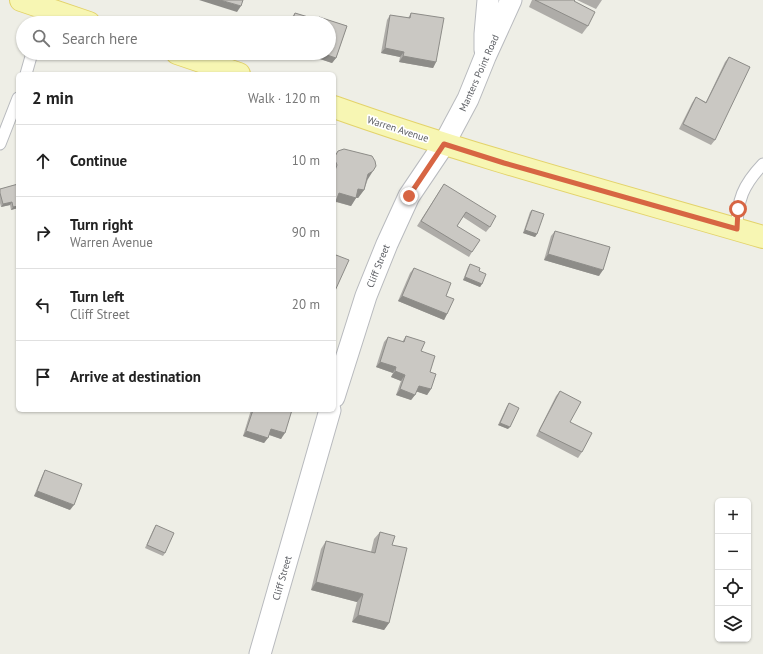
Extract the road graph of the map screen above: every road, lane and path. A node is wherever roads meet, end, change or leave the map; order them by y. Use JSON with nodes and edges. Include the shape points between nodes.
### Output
{"nodes":[{"id":1,"x":21,"y":0,"type":"edge"},
{"id":2,"x":488,"y":0,"type":"edge"},
{"id":3,"x":511,"y":0,"type":"edge"},
{"id":4,"x":43,"y":16,"type":"edge"},
{"id":5,"x":485,"y":57,"type":"junction"},
{"id":6,"x":30,"y":60,"type":"edge"},
{"id":7,"x":198,"y":60,"type":"edge"},
{"id":8,"x":27,"y":72,"type":"edge"},
{"id":9,"x":233,"y":72,"type":"edge"},
{"id":10,"x":16,"y":103,"type":"edge"},
{"id":11,"x":336,"y":108,"type":"edge"},
{"id":12,"x":0,"y":144,"type":"edge"},
{"id":13,"x":444,"y":144,"type":"junction"},
{"id":14,"x":763,"y":164,"type":"edge"},
{"id":15,"x":737,"y":229,"type":"junction"},
{"id":16,"x":763,"y":236,"type":"edge"},
{"id":17,"x":336,"y":391,"type":"edge"},
{"id":18,"x":329,"y":412,"type":"edge"},
{"id":19,"x":260,"y":654,"type":"edge"}],
"edges":[{"from":1,"to":4,"type":"main road"},
{"from":2,"to":5,"type":"street"},
{"from":3,"to":5,"type":"street","name":"Manters Point Road"},
{"from":5,"to":13,"type":"street","name":"Manters Point Road","via":[[468,99]]},
{"from":6,"to":8,"type":"lane"},
{"from":7,"to":9,"type":"main road"},
{"from":10,"to":12,"type":"lane"},
{"from":11,"to":13,"type":"main road","name":"Warren Avenue"},
{"from":13,"to":15,"type":"main road","name":"Warren Avenue"},
{"from":13,"to":17,"type":"street","name":"Cliff Street","via":[[409,196],[387,244],[366,296]]},
{"from":14,"to":15,"type":"lane","via":[[747,183],[741,196]]},
{"from":15,"to":16,"type":"main road","name":"Warren Avenue"},
{"from":18,"to":19,"type":"street","name":"Cliff Street"}]}
